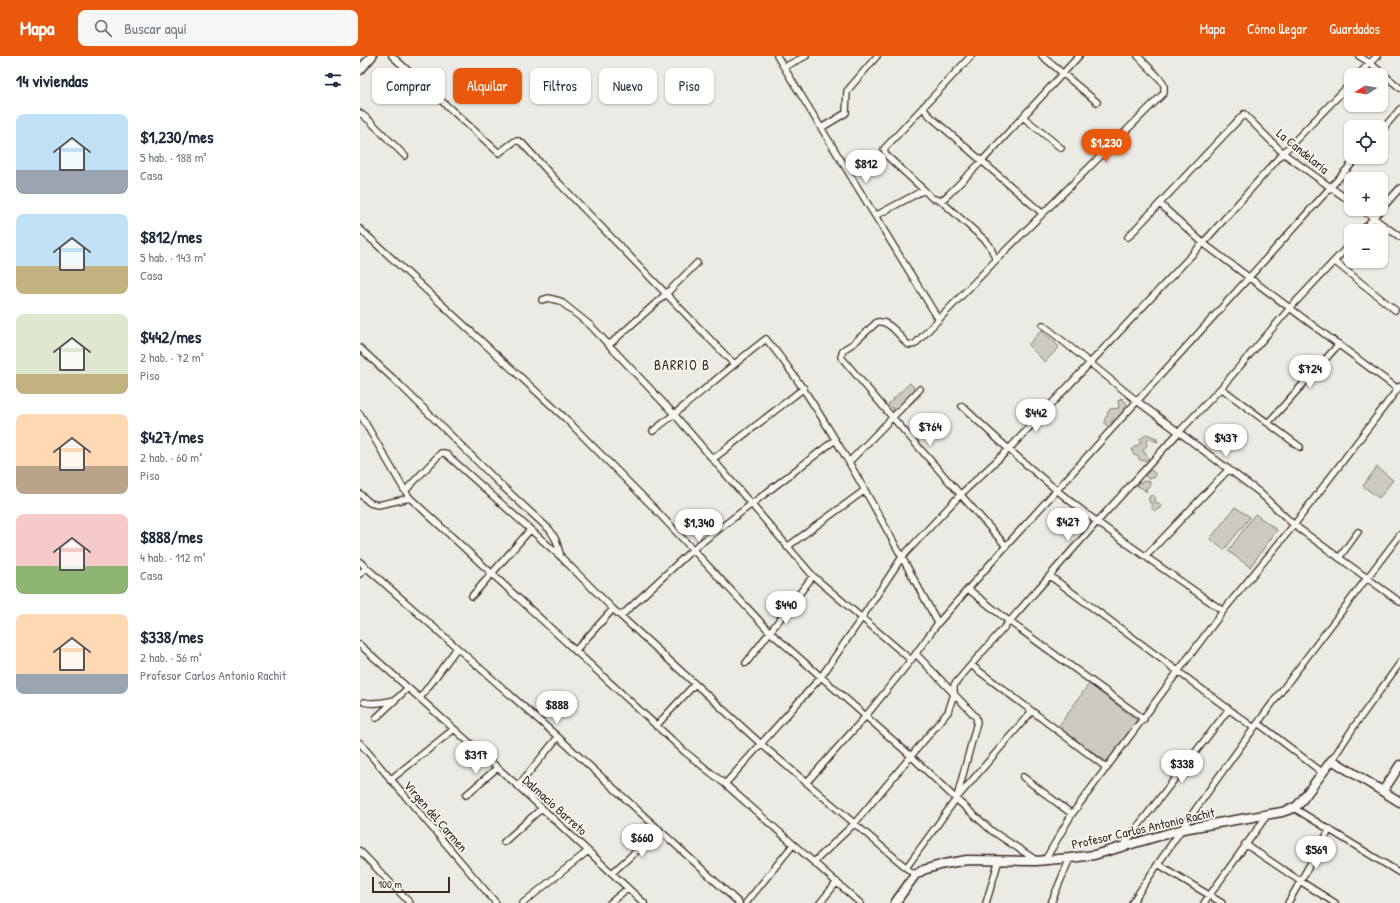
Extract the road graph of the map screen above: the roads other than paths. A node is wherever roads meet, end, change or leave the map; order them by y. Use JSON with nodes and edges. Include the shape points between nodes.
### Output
{"nodes":[{"id":1,"x":372,"y":56,"type":"edge"},
{"id":2,"x":392,"y":56,"type":"edge"},
{"id":3,"x":777,"y":56,"type":"edge"},
{"id":4,"x":806,"y":56,"type":"edge"},
{"id":5,"x":877,"y":56,"type":"edge"},
{"id":6,"x":971,"y":56,"type":"edge"},
{"id":7,"x":1042,"y":56,"type":"edge"},
{"id":8,"x":1078,"y":56,"type":"edge"},
{"id":9,"x":1138,"y":56,"type":"edge"},
{"id":10,"x":1359,"y":56,"type":"edge"},
{"id":11,"x":1377,"y":56,"type":"edge"},
{"id":12,"x":1370,"y":63,"type":"junction"},
{"id":13,"x":784,"y":67,"type":"junction"},
{"id":14,"x":1365,"y":68,"type":"edge"},
{"id":15,"x":360,"y":70,"type":"edge"},
{"id":16,"x":1062,"y":74,"type":"junction"},
{"id":17,"x":1400,"y":88,"type":"edge"},
{"id":18,"x":1344,"y":90,"type":"edge"},
{"id":19,"x":1097,"y":102,"type":"dead end"},
{"id":20,"x":924,"y":106,"type":"junction"},
{"id":21,"x":1400,"y":109,"type":"edge"},
{"id":22,"x":360,"y":113,"type":"edge"},
{"id":23,"x":1023,"y":117,"type":"junction"},
{"id":24,"x":1388,"y":123,"type":"edge"},
{"id":25,"x":821,"y":128,"type":"junction"},
{"id":26,"x":1061,"y":148,"type":"dead end"},
{"id":27,"x":1283,"y":153,"type":"junction"},
{"id":28,"x":405,"y":156,"type":"dead end"},
{"id":29,"x":982,"y":161,"type":"junction"},
{"id":30,"x":1352,"y":164,"type":"edge"},
{"id":31,"x":1332,"y":188,"type":"junction"},
{"id":32,"x":1400,"y":188,"type":"edge"},
{"id":33,"x":924,"y":190,"type":"junction"},
{"id":34,"x":1344,"y":197,"type":"edge"},
{"id":35,"x":941,"y":200,"type":"junction"},
{"id":36,"x":1160,"y":204,"type":"junction"},
{"id":37,"x":1042,"y":214,"type":"junction"},
{"id":38,"x":875,"y":216,"type":"junction"},
{"id":39,"x":1371,"y":216,"type":"edge"},
{"id":40,"x":1374,"y":218,"type":"junction"},
{"id":41,"x":1368,"y":224,"type":"edge"},
{"id":42,"x":360,"y":229,"type":"edge"},
{"id":43,"x":1128,"y":237,"type":"dead end"},
{"id":44,"x":1400,"y":237,"type":"edge"},
{"id":45,"x":1203,"y":243,"type":"junction"},
{"id":46,"x":1344,"y":250,"type":"edge"},
{"id":47,"x":996,"y":260,"type":"junction"},
{"id":48,"x":1334,"y":261,"type":"junction"},
{"id":49,"x":697,"y":263,"type":"dead end"},
{"id":50,"x":1249,"y":278,"type":"junction"},
{"id":51,"x":666,"y":294,"type":"junction"},
{"id":52,"x":542,"y":300,"type":"dead end"},
{"id":53,"x":1290,"y":308,"type":"junction"},
{"id":54,"x":1395,"y":310,"type":"dead end"},
{"id":55,"x":939,"y":320,"type":"junction"},
{"id":56,"x":1043,"y":325,"type":"dead end"},
{"id":57,"x":1339,"y":344,"type":"junction"},
{"id":58,"x":608,"y":345,"type":"junction"},
{"id":59,"x":360,"y":348,"type":"edge"},
{"id":60,"x":734,"y":364,"type":"junction"},
{"id":61,"x":1090,"y":364,"type":"junction"},
{"id":62,"x":1399,"y":387,"type":"edge"},
{"id":63,"x":804,"y":388,"type":"junction"},
{"id":64,"x":1221,"y":388,"type":"junction"},
{"id":65,"x":920,"y":390,"type":"dead end"},
{"id":66,"x":1137,"y":401,"type":"junction"},
{"id":67,"x":962,"y":406,"type":"dead end"},
{"id":68,"x":360,"y":414,"type":"edge"},
{"id":69,"x":674,"y":414,"type":"junction"},
{"id":70,"x":892,"y":417,"type":"junction"},
{"id":71,"x":1268,"y":423,"type":"junction"},
{"id":72,"x":653,"y":430,"type":"dead end"},
{"id":73,"x":1179,"y":432,"type":"junction"},
{"id":74,"x":835,"y":440,"type":"junction"},
{"id":75,"x":1300,"y":447,"type":"dead end"},
{"id":76,"x":1008,"y":450,"type":"junction"},
{"id":77,"x":713,"y":459,"type":"junction"},
{"id":78,"x":848,"y":462,"type":"junction"},
{"id":79,"x":1228,"y":470,"type":"junction"},
{"id":80,"x":865,"y":490,"type":"junction"},
{"id":81,"x":1057,"y":490,"type":"junction"},
{"id":82,"x":405,"y":491,"type":"junction"},
{"id":83,"x":360,"y":494,"type":"edge"},
{"id":84,"x":960,"y":495,"type":"junction"},
{"id":85,"x":410,"y":498,"type":"junction"},
{"id":86,"x":751,"y":503,"type":"junction"},
{"id":87,"x":1097,"y":522,"type":"junction"},
{"id":88,"x":1294,"y":525,"type":"junction"},
{"id":89,"x":530,"y":530,"type":"junction"},
{"id":90,"x":1358,"y":532,"type":"dead end"},
{"id":91,"x":1400,"y":535,"type":"edge"},
{"id":92,"x":1006,"y":546,"type":"junction"},
{"id":93,"x":787,"y":547,"type":"junction"},
{"id":94,"x":693,"y":549,"type":"junction"},
{"id":95,"x":1146,"y":556,"type":"junction"},
{"id":96,"x":561,"y":557,"type":"junction"},
{"id":97,"x":902,"y":557,"type":"junction"},
{"id":98,"x":1339,"y":558,"type":"junction"},
{"id":99,"x":360,"y":562,"type":"edge"},
{"id":100,"x":366,"y":567,"type":"junction"},
{"id":101,"x":360,"y":574,"type":"edge"},
{"id":102,"x":491,"y":574,"type":"junction"},
{"id":103,"x":812,"y":576,"type":"junction"},
{"id":104,"x":1050,"y":576,"type":"junction"},
{"id":105,"x":1367,"y":578,"type":"junction"},
{"id":106,"x":968,"y":589,"type":"junction"},
{"id":107,"x":472,"y":596,"type":"dead end"},
{"id":108,"x":1400,"y":602,"type":"edge"},
{"id":109,"x":613,"y":609,"type":"junction"},
{"id":110,"x":1224,"y":611,"type":"junction"},
{"id":111,"x":621,"y":616,"type":"junction"},
{"id":112,"x":862,"y":619,"type":"junction"},
{"id":113,"x":1010,"y":622,"type":"junction"},
{"id":114,"x":938,"y":623,"type":"junction"},
{"id":115,"x":770,"y":632,"type":"junction"},
{"id":116,"x":360,"y":645,"type":"edge"},
{"id":117,"x":457,"y":648,"type":"junction"},
{"id":118,"x":575,"y":651,"type":"junction"},
{"id":119,"x":916,"y":654,"type":"junction"},
{"id":120,"x":911,"y":660,"type":"junction"},
{"id":121,"x":746,"y":663,"type":"dead end"},
{"id":122,"x":1400,"y":663,"type":"edge"},
{"id":123,"x":972,"y":665,"type":"junction"},
{"id":124,"x":1179,"y":672,"type":"junction"},
{"id":125,"x":821,"y":677,"type":"junction"},
{"id":126,"x":695,"y":684,"type":"junction"},
{"id":127,"x":408,"y":688,"type":"junction"},
{"id":128,"x":954,"y":694,"type":"junction"},
{"id":129,"x":420,"y":698,"type":"junction"},
{"id":130,"x":395,"y":700,"type":"junction"},
{"id":131,"x":364,"y":702,"type":"dead end"},
{"id":132,"x":1229,"y":710,"type":"junction"},
{"id":133,"x":1032,"y":711,"type":"junction"},
{"id":134,"x":865,"y":717,"type":"junction"},
{"id":135,"x":376,"y":718,"type":"dead end"},
{"id":136,"x":1144,"y":718,"type":"junction"},
{"id":137,"x":1258,"y":723,"type":"junction"},
{"id":138,"x":656,"y":726,"type":"junction"},
{"id":139,"x":1254,"y":728,"type":"junction"},
{"id":140,"x":454,"y":730,"type":"junction"},
{"id":141,"x":558,"y":737,"type":"junction"},
{"id":142,"x":360,"y":744,"type":"edge"},
{"id":143,"x":761,"y":744,"type":"junction"},
{"id":144,"x":911,"y":756,"type":"junction"},
{"id":145,"x":1332,"y":760,"type":"junction"},
{"id":146,"x":1400,"y":765,"type":"edge"},
{"id":147,"x":497,"y":768,"type":"junction"},
{"id":148,"x":1107,"y":768,"type":"junction"},
{"id":149,"x":1323,"y":773,"type":"junction"},
{"id":150,"x":1023,"y":777,"type":"dead end"},
{"id":151,"x":390,"y":780,"type":"junction"},
{"id":152,"x":807,"y":782,"type":"junction"},
{"id":153,"x":725,"y":784,"type":"junction"},
{"id":154,"x":518,"y":786,"type":"junction"},
{"id":155,"x":1383,"y":791,"type":"junction"},
{"id":156,"x":466,"y":795,"type":"dead end"},
{"id":157,"x":956,"y":799,"type":"junction"},
{"id":158,"x":1400,"y":802,"type":"edge"},
{"id":159,"x":542,"y":808,"type":"junction"},
{"id":160,"x":1294,"y":808,"type":"junction"},
{"id":161,"x":1072,"y":814,"type":"junction"},
{"id":162,"x":1268,"y":814,"type":"junction"},
{"id":163,"x":854,"y":824,"type":"junction"},
{"id":164,"x":1183,"y":829,"type":"junction"},
{"id":165,"x":1330,"y":829,"type":"junction"},
{"id":166,"x":660,"y":830,"type":"junction"},
{"id":167,"x":504,"y":842,"type":"dead end"},
{"id":168,"x":1245,"y":844,"type":"junction"},
{"id":169,"x":793,"y":845,"type":"junction"},
{"id":170,"x":1121,"y":848,"type":"junction"},
{"id":171,"x":588,"y":850,"type":"junction"},
{"id":172,"x":360,"y":851,"type":"edge"},
{"id":173,"x":1070,"y":858,"type":"junction"},
{"id":174,"x":999,"y":860,"type":"junction"},
{"id":175,"x":1040,"y":860,"type":"junction"},
{"id":176,"x":814,"y":862,"type":"junction"},
{"id":177,"x":1158,"y":864,"type":"junction"},
{"id":178,"x":906,"y":868,"type":"junction"},
{"id":179,"x":612,"y":873,"type":"junction"},
{"id":180,"x":1400,"y":874,"type":"edge"},
{"id":181,"x":915,"y":875,"type":"junction"},
{"id":182,"x":1300,"y":881,"type":"junction"},
{"id":183,"x":837,"y":882,"type":"junction"},
{"id":184,"x":628,"y":888,"type":"junction"},
{"id":185,"x":1209,"y":895,"type":"junction"},
{"id":186,"x":410,"y":903,"type":"edge"},
{"id":187,"x":496,"y":903,"type":"edge"},
{"id":188,"x":523,"y":903,"type":"edge"},
{"id":189,"x":610,"y":903,"type":"edge"},
{"id":190,"x":644,"y":903,"type":"edge"},
{"id":191,"x":739,"y":903,"type":"edge"},
{"id":192,"x":746,"y":903,"type":"edge"},
{"id":193,"x":820,"y":903,"type":"edge"},
{"id":194,"x":860,"y":903,"type":"edge"},
{"id":195,"x":895,"y":903,"type":"edge"},
{"id":196,"x":986,"y":903,"type":"edge"},
{"id":197,"x":1051,"y":903,"type":"edge"},
{"id":198,"x":1132,"y":903,"type":"edge"},
{"id":199,"x":1204,"y":903,"type":"edge"},
{"id":200,"x":1222,"y":903,"type":"edge"},
{"id":201,"x":1288,"y":903,"type":"edge"},
{"id":202,"x":1335,"y":903,"type":"edge"}],
"edges":[{"from":1,"to":15,"type":"main road"},
{"from":2,"to":51,"type":"street","via":[[499,153],[516,141],[522,143]]},
{"from":3,"to":13,"type":"street"},
{"from":4,"to":13,"type":"street"},
{"from":5,"to":25,"type":"street","via":[[847,91],[846,113]]},
{"from":6,"to":20,"type":"street"},
{"from":7,"to":16,"type":"street"},
{"from":8,"to":16,"type":"street"},
{"from":9,"to":37,"type":"street","via":[[1162,81],[1164,92]]},
{"from":10,"to":12,"type":"street"},
{"from":11,"to":12,"type":"street"},
{"from":12,"to":14,"type":"street"},
{"from":12,"to":17,"type":"street"},
{"from":13,"to":25,"type":"street"},
{"from":16,"to":19,"type":"street"},
{"from":16,"to":23,"type":"street"},
{"from":18,"to":27,"type":"street"},
{"from":20,"to":29,"type":"street","via":[[932,118]]},
{"from":20,"to":33,"type":"street","via":[[884,149],[886,155]]},
{"from":21,"to":24,"type":"street"},
{"from":22,"to":28,"type":"street"},
{"from":23,"to":26,"type":"street"},
{"from":23,"to":29,"type":"street"},
{"from":25,"to":38,"type":"street"},
{"from":27,"to":31,"type":"street","name":"La Candelaria"},
{"from":27,"to":36,"type":"street","name":"La Candelaria","via":[[1244,114]]},
{"from":27,"to":45,"type":"street"},
{"from":29,"to":35,"type":"street"},
{"from":29,"to":37,"type":"street"},
{"from":30,"to":31,"type":"street"},
{"from":31,"to":34,"type":"street","name":"La Candelaria"},
{"from":31,"to":50,"type":"street"},
{"from":32,"to":40,"type":"street"},
{"from":33,"to":35,"type":"street","via":[[932,198]]},
{"from":33,"to":38,"type":"street"},
{"from":35,"to":47,"type":"street","via":[[986,240]]},
{"from":36,"to":43,"type":"street"},
{"from":36,"to":45,"type":"street"},
{"from":37,"to":47,"type":"street"},
{"from":38,"to":55,"type":"street"},
{"from":39,"to":40,"type":"street"},
{"from":40,"to":41,"type":"street"},
{"from":40,"to":44,"type":"street"},
{"from":42,"to":94,"type":"street","via":[[565,418]]},
{"from":45,"to":50,"type":"street"},
{"from":45,"to":61,"type":"street"},
{"from":46,"to":48,"type":"street"},
{"from":47,"to":55,"type":"street"},
{"from":48,"to":53,"type":"street"},
{"from":48,"to":54,"type":"street"},
{"from":49,"to":51,"type":"street"},
{"from":50,"to":53,"type":"street"},
{"from":50,"to":66,"type":"street"},
{"from":51,"to":58,"type":"street"},
{"from":51,"to":60,"type":"street"},
{"from":52,"to":58,"type":"street","via":[[555,299],[566,304]]},
{"from":53,"to":57,"type":"street"},
{"from":53,"to":64,"type":"street"},
{"from":55,"to":70,"type":"street","via":[[916,344],[911,345],[886,323],[877,322],[854,343],[842,350],[841,359]]},
{"from":56,"to":61,"type":"street"},
{"from":57,"to":62,"type":"street"},
{"from":57,"to":71,"type":"street"},
{"from":58,"to":69,"type":"street"},
{"from":59,"to":96,"type":"street","via":[[550,530]]},
{"from":60,"to":63,"type":"street","via":[[766,338]]},
{"from":60,"to":69,"type":"street"},
{"from":61,"to":66,"type":"street"},
{"from":61,"to":76,"type":"street"},
{"from":62,"to":88,"type":"street"},
{"from":63,"to":74,"type":"street"},
{"from":63,"to":77,"type":"street"},
{"from":64,"to":71,"type":"street"},
{"from":64,"to":73,"type":"street"},
{"from":65,"to":70,"type":"street"},
{"from":66,"to":73,"type":"street"},
{"from":66,"to":81,"type":"street"},
{"from":67,"to":76,"type":"street"},
{"from":68,"to":82,"type":"street"},
{"from":69,"to":72,"type":"street"},
{"from":69,"to":77,"type":"street"},
{"from":70,"to":78,"type":"street"},
{"from":70,"to":84,"type":"street"},
{"from":71,"to":75,"type":"street"},
{"from":73,"to":79,"type":"street"},
{"from":73,"to":87,"type":"street"},
{"from":74,"to":78,"type":"street"},
{"from":74,"to":86,"type":"street"},
{"from":76,"to":81,"type":"street"},
{"from":76,"to":84,"type":"street"},
{"from":77,"to":86,"type":"street"},
{"from":78,"to":80,"type":"street"},
{"from":79,"to":88,"type":"street","via":[[1259,492]]},
{"from":79,"to":95,"type":"street"},
{"from":80,"to":93,"type":"street"},
{"from":80,"to":97,"type":"street"},
{"from":81,"to":87,"type":"street"},
{"from":81,"to":92,"type":"street"},
{"from":82,"to":85,"type":"street"},
{"from":82,"to":89,"type":"street","via":[[441,453],[445,453]]},
{"from":83,"to":85,"type":"street","via":[[370,503],[378,505]]},
{"from":84,"to":92,"type":"street"},
{"from":84,"to":97,"type":"street"},
{"from":85,"to":102,"type":"street"},
{"from":86,"to":93,"type":"street"},
{"from":86,"to":94,"type":"street"},
{"from":87,"to":95,"type":"street"},
{"from":87,"to":104,"type":"street"},
{"from":88,"to":98,"type":"street"},
{"from":88,"to":110,"type":"street"},
{"from":89,"to":96,"type":"street"},
{"from":89,"to":102,"type":"street"},
{"from":90,"to":98,"type":"street"},
{"from":91,"to":105,"type":"street"},
{"from":92,"to":106,"type":"street"},
{"from":93,"to":103,"type":"street"},
{"from":94,"to":111,"type":"street"},
{"from":94,"to":115,"type":"street"},
{"from":95,"to":110,"type":"street"},
{"from":96,"to":109,"type":"street"},
{"from":97,"to":112,"type":"street"},
{"from":97,"to":114,"type":"street"},
{"from":98,"to":105,"type":"street"},
{"from":99,"to":100,"type":"street"},
{"from":100,"to":101,"type":"street"},
{"from":100,"to":117,"type":"street"},
{"from":102,"to":107,"type":"street"},
{"from":102,"to":118,"type":"street"},
{"from":103,"to":112,"type":"street"},
{"from":103,"to":115,"type":"street"},
{"from":104,"to":113,"type":"street"},
{"from":104,"to":124,"type":"street"},
{"from":105,"to":108,"type":"street"},
{"from":105,"to":137,"type":"street"},
{"from":106,"to":113,"type":"street"},
{"from":106,"to":114,"type":"street"},
{"from":109,"to":111,"type":"street"},
{"from":109,"to":118,"type":"street"},
{"from":110,"to":124,"type":"street"},
{"from":111,"to":126,"type":"street"},
{"from":112,"to":120,"type":"street"},
{"from":112,"to":125,"type":"street"},
{"from":113,"to":123,"type":"street"},
{"from":113,"to":136,"type":"street"},
{"from":114,"to":119,"type":"street"},
{"from":115,"to":121,"type":"street"},
{"from":115,"to":125,"type":"street"},
{"from":116,"to":127,"type":"street","name":"Dalmacio Barreto"},
{"from":117,"to":129,"type":"street"},
{"from":117,"to":141,"type":"street"},
{"from":118,"to":138,"type":"street"},
{"from":119,"to":120,"type":"street"},
{"from":119,"to":128,"type":"street"},
{"from":120,"to":134,"type":"street"},
{"from":122,"to":145,"type":"street"},
{"from":123,"to":128,"type":"street","via":[[954,685]]},
{"from":123,"to":133,"type":"street"},
{"from":124,"to":132,"type":"street"},
{"from":124,"to":136,"type":"street"},
{"from":125,"to":134,"type":"street"},
{"from":125,"to":143,"type":"street"},
{"from":126,"to":138,"type":"street"},
{"from":126,"to":143,"type":"street"},
{"from":127,"to":129,"type":"street","name":"Dalmacio Barreto"},
{"from":127,"to":130,"type":"street"},
{"from":128,"to":144,"type":"street","via":[[948,712]]},
{"from":128,"to":157,"type":"street","via":[[976,717],[977,722]]},
{"from":129,"to":140,"type":"street","name":"Dalmacio Barreto"},
{"from":130,"to":131,"type":"street","via":[[370,704]]},
{"from":130,"to":135,"type":"street"},
{"from":132,"to":139,"type":"street"},
{"from":132,"to":170,"type":"street"},
{"from":133,"to":148,"type":"street"},
{"from":133,"to":157,"type":"street"},
{"from":134,"to":144,"type":"street"},
{"from":134,"to":152,"type":"street"},
{"from":136,"to":148,"type":"street"},
{"from":137,"to":139,"type":"street"},
{"from":137,"to":149,"type":"street"},
{"from":138,"to":153,"type":"street"},
{"from":139,"to":164,"type":"street"},
{"from":140,"to":147,"type":"street","name":"Dalmacio Barreto"},
{"from":140,"to":151,"type":"street"},
{"from":141,"to":154,"type":"street"},
{"from":141,"to":166,"type":"street"},
{"from":142,"to":151,"type":"street","name":"Virgen del Carmen"},
{"from":143,"to":152,"type":"street"},
{"from":143,"to":153,"type":"street"},
{"from":144,"to":157,"type":"street"},
{"from":144,"to":163,"type":"street"},
{"from":145,"to":149,"type":"main road"},
{"from":145,"to":155,"type":"main road"},
{"from":146,"to":155,"type":"main road"},
{"from":147,"to":154,"type":"street","name":"Dalmacio Barreto"},
{"from":147,"to":156,"type":"street"},
{"from":148,"to":161,"type":"street"},
{"from":149,"to":160,"type":"main road"},
{"from":150,"to":161,"type":"street"},
{"from":151,"to":187,"type":"street","name":"Virgen del Carmen"},
{"from":152,"to":163,"type":"street"},
{"from":153,"to":169,"type":"street"},
{"from":154,"to":159,"type":"street","name":"Dalmacio Barreto"},
{"from":155,"to":158,"type":"main road"},
{"from":157,"to":175,"type":"street","via":[[992,831]]},
{"from":157,"to":178,"type":"street"},
{"from":159,"to":167,"type":"street"},
{"from":159,"to":171,"type":"street","name":"Dalmacio Barreto"},
{"from":160,"to":162,"type":"main road","name":"Profesor Carlos Antonio Rachit"},
{"from":160,"to":165,"type":"street"},
{"from":161,"to":175,"type":"street"},
{"from":162,"to":164,"type":"main road","name":"Profesor Carlos Antonio Rachit"},
{"from":162,"to":168,"type":"street"},
{"from":163,"to":176,"type":"street"},
{"from":163,"to":178,"type":"street"},
{"from":164,"to":170,"type":"main road","name":"Profesor Carlos Antonio Rachit"},
{"from":164,"to":177,"type":"street"},
{"from":165,"to":180,"type":"street"},
{"from":165,"to":182,"type":"street"},
{"from":166,"to":179,"type":"street"},
{"from":166,"to":191,"type":"street"},
{"from":168,"to":182,"type":"street"},
{"from":168,"to":185,"type":"street"},
{"from":169,"to":176,"type":"street"},
{"from":169,"to":192,"type":"street"},
{"from":170,"to":173,"type":"main road","name":"Profesor Carlos Antonio Rachit"},
{"from":171,"to":179,"type":"street","name":"Dalmacio Barreto"},
{"from":171,"to":188,"type":"street"},
{"from":172,"to":186,"type":"street"},
{"from":173,"to":175,"type":"main road","name":"Profesor Carlos Antonio Rachit"},
{"from":173,"to":197,"type":"street"},
{"from":174,"to":175,"type":"main road","name":"Profesor Carlos Antonio Rachit"},
{"from":174,"to":181,"type":"main road","name":"Profesor Carlos Antonio Rachit","via":[[967,860],[944,864]]},
{"from":174,"to":196,"type":"street"},
{"from":176,"to":183,"type":"street"},
{"from":177,"to":185,"type":"street"},
{"from":177,"to":198,"type":"street"},
{"from":178,"to":181,"type":"street"},
{"from":179,"to":184,"type":"street","name":"Dalmacio Barreto"},
{"from":181,"to":195,"type":"main road"},
{"from":182,"to":201,"type":"street"},
{"from":182,"to":202,"type":"street"},
{"from":183,"to":193,"type":"street"},
{"from":183,"to":194,"type":"street"},
{"from":184,"to":189,"type":"street"},
{"from":184,"to":190,"type":"street","name":"Dalmacio Barreto"},
{"from":185,"to":199,"type":"street"},
{"from":185,"to":200,"type":"street"}]}
